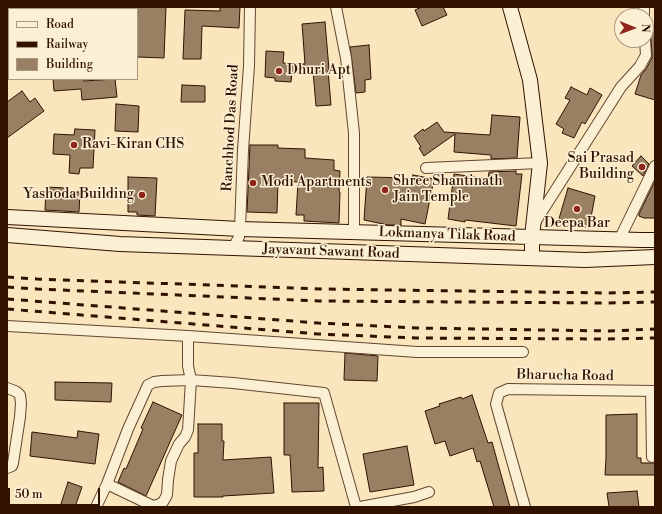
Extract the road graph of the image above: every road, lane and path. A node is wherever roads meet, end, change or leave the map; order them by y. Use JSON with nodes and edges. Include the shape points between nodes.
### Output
{"nodes":[{"id":1,"x":250,"y":7,"type":"edge"},
{"id":2,"x":336,"y":7,"type":"edge"},
{"id":3,"x":510,"y":7,"type":"edge"},
{"id":4,"x":646,"y":48,"type":"edge"},
{"id":5,"x":540,"y":163,"type":"junction"},
{"id":6,"x":655,"y":166,"type":"edge"},
{"id":7,"x":426,"y":168,"type":"dead end"},
{"id":8,"x":7,"y":216,"type":"edge"},
{"id":9,"x":240,"y":229,"type":"junction"},
{"id":10,"x":533,"y":231,"type":"junction"},
{"id":11,"x":354,"y":232,"type":"junction"},
{"id":12,"x":7,"y":235,"type":"edge"},
{"id":13,"x":619,"y":240,"type":"junction"},
{"id":14,"x":655,"y":240,"type":"edge"},
{"id":15,"x":233,"y":248,"type":"junction"},
{"id":16,"x":655,"y":257,"type":"edge"},
{"id":17,"x":532,"y":258,"type":"junction"},
{"id":18,"x":7,"y":326,"type":"edge"},
{"id":19,"x":188,"y":336,"type":"junction"},
{"id":20,"x":523,"y":352,"type":"dead end"},
{"id":21,"x":190,"y":380,"type":"junction"},
{"id":22,"x":7,"y":388,"type":"edge"},
{"id":23,"x":653,"y":391,"type":"edge"},
{"id":24,"x":652,"y":456,"type":"dead end"},
{"id":25,"x":7,"y":468,"type":"edge"},
{"id":26,"x":107,"y":484,"type":"junction"},
{"id":27,"x":429,"y":492,"type":"dead end"},
{"id":28,"x":96,"y":507,"type":"edge"},
{"id":29,"x":356,"y":507,"type":"edge"},
{"id":30,"x":360,"y":507,"type":"edge"},
{"id":31,"x":525,"y":507,"type":"edge"}],
"edges":[{"from":1,"to":9,"type":"street","name":"Ranchhod Das Road"},
{"from":2,"to":11,"type":"street","via":[[346,58],[354,133]]},
{"from":3,"to":5,"type":"street","via":[[530,80]]},
{"from":4,"to":10,"type":"street","via":[[646,55],[640,66],[621,87]]},
{"from":5,"to":7,"type":"street"},
{"from":5,"to":10,"type":"street"},
{"from":6,"to":13,"type":"street"},
{"from":8,"to":9,"type":"street"},
{"from":9,"to":11,"type":"street","name":"Lokmanya Tilak Road"},
{"from":9,"to":15,"type":"street","name":"Ranchhod Das Road"},
{"from":10,"to":11,"type":"street","name":"Lokmanya Tilak Road"},
{"from":10,"to":13,"type":"street","name":"Lokmanya Tilak Road"},
{"from":10,"to":17,"type":"street"},
{"from":12,"to":15,"type":"street","name":"Jayavant Sawant Road","via":[[120,244]]},
{"from":13,"to":14,"type":"street","name":"Lokmanya Tilak Road"},
{"from":15,"to":17,"type":"street","name":"Jayavant Sawant Road"},
{"from":16,"to":17,"type":"street","name":"Jayavant Sawant Road","via":[[585,260]]},
{"from":18,"to":19,"type":"street"},
{"from":19,"to":20,"type":"street","via":[[417,352]]},
{"from":19,"to":21,"type":"street"},
{"from":21,"to":26,"type":"street","via":[[162,381],[148,385]]},
{"from":21,"to":26,"type":"street","via":[[188,430],[171,461],[163,502],[153,506]]},
{"from":21,"to":29,"type":"street","via":[[324,393]]},
{"from":22,"to":25,"type":"street","via":[[18,393],[21,403],[13,463]]},
{"from":23,"to":24,"type":"street"},
{"from":23,"to":31,"type":"street","name":"Bharucha Road","via":[[508,389],[499,392],[496,404]]},
{"from":26,"to":28,"type":"street"},
{"from":27,"to":30,"type":"street"}]}
